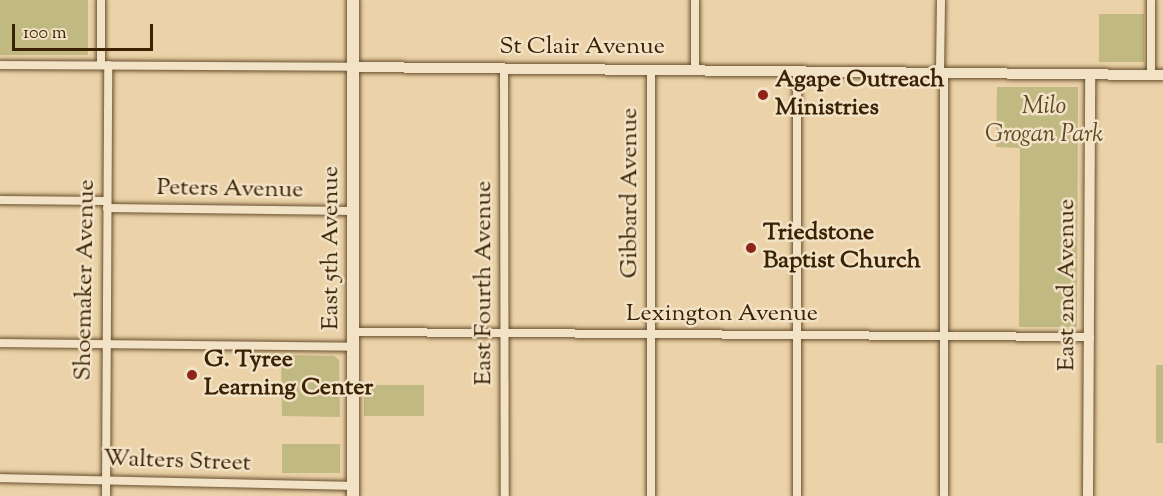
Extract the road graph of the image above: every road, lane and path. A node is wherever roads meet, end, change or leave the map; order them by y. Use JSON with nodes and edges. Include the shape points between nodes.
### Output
{"nodes":[{"id":1,"x":101,"y":0,"type":"edge"},
{"id":2,"x":353,"y":0,"type":"edge"},
{"id":3,"x":695,"y":0,"type":"edge"},
{"id":4,"x":941,"y":0,"type":"edge"},
{"id":5,"x":1151,"y":0,"type":"edge"},
{"id":6,"x":0,"y":65,"type":"edge"},
{"id":7,"x":104,"y":65,"type":"junction"},
{"id":8,"x":353,"y":67,"type":"junction"},
{"id":9,"x":504,"y":69,"type":"junction"},
{"id":10,"x":651,"y":70,"type":"junction"},
{"id":11,"x":695,"y":70,"type":"junction"},
{"id":12,"x":797,"y":71,"type":"junction"},
{"id":13,"x":942,"y":72,"type":"junction"},
{"id":14,"x":1090,"y":74,"type":"junction"},
{"id":15,"x":1151,"y":75,"type":"junction"},
{"id":16,"x":1163,"y":75,"type":"edge"},
{"id":17,"x":0,"y":200,"type":"edge"},
{"id":18,"x":107,"y":205,"type":"junction"},
{"id":19,"x":353,"y":211,"type":"junction"},
{"id":20,"x":353,"y":332,"type":"junction"},
{"id":21,"x":504,"y":333,"type":"junction"},
{"id":22,"x":651,"y":334,"type":"junction"},
{"id":23,"x":797,"y":335,"type":"junction"},
{"id":24,"x":944,"y":336,"type":"junction"},
{"id":25,"x":1090,"y":337,"type":"junction"},
{"id":26,"x":0,"y":343,"type":"edge"},
{"id":27,"x":104,"y":344,"type":"junction"},
{"id":28,"x":353,"y":347,"type":"junction"},
{"id":29,"x":0,"y":478,"type":"edge"},
{"id":30,"x":106,"y":480,"type":"junction"},
{"id":31,"x":353,"y":491,"type":"edge"},
{"id":32,"x":106,"y":496,"type":"edge"},
{"id":33,"x":505,"y":496,"type":"edge"},
{"id":34,"x":651,"y":496,"type":"edge"},
{"id":35,"x":797,"y":496,"type":"edge"},
{"id":36,"x":944,"y":496,"type":"edge"},
{"id":37,"x":1088,"y":496,"type":"edge"}],
"edges":[{"from":1,"to":7,"type":"street","name":"Shoemaker Avenue"},
{"from":2,"to":8,"type":"main road","name":"East 5th Avenue"},
{"from":3,"to":11,"type":"street"},
{"from":4,"to":13,"type":"street"},
{"from":5,"to":15,"type":"street"},
{"from":6,"to":7,"type":"street","name":"St Clair Avenue"},
{"from":7,"to":8,"type":"street","name":"St Clair Avenue"},
{"from":7,"to":18,"type":"street","name":"Shoemaker Avenue"},
{"from":8,"to":9,"type":"street","name":"St Clair Avenue"},
{"from":8,"to":19,"type":"main road","name":"East 5th Avenue"},
{"from":9,"to":10,"type":"street","name":"St Clair Avenue"},
{"from":9,"to":21,"type":"street","name":"East Fourth Avenue"},
{"from":10,"to":11,"type":"street","name":"St Clair Avenue"},
{"from":10,"to":22,"type":"street","name":"Gibbard Avenue"},
{"from":11,"to":12,"type":"street","name":"St Clair Avenue"},
{"from":12,"to":13,"type":"street","name":"St Clair Avenue"},
{"from":12,"to":23,"type":"street"},
{"from":13,"to":14,"type":"street","name":"St Clair Avenue"},
{"from":13,"to":24,"type":"street"},
{"from":14,"to":15,"type":"street","name":"St Clair Avenue"},
{"from":14,"to":25,"type":"street","name":"East 2nd Avenue"},
{"from":15,"to":16,"type":"street","name":"St Clair Avenue"},
{"from":17,"to":18,"type":"street","name":"Peters Avenue"},
{"from":18,"to":19,"type":"street","name":"Peters Avenue"},
{"from":18,"to":27,"type":"street","name":"Shoemaker Avenue"},
{"from":19,"to":20,"type":"main road","name":"East 5th Avenue"},
{"from":20,"to":21,"type":"street","name":"Lexington Avenue"},
{"from":20,"to":28,"type":"main road","name":"East 5th Avenue"},
{"from":21,"to":22,"type":"street","name":"Lexington Avenue"},
{"from":21,"to":33,"type":"street","name":"East Fourth Avenue"},
{"from":22,"to":23,"type":"street","name":"Lexington Avenue"},
{"from":22,"to":34,"type":"street","name":"Gibbard Avenue"},
{"from":23,"to":24,"type":"street","name":"Lexington Avenue"},
{"from":23,"to":35,"type":"street"},
{"from":24,"to":25,"type":"street","name":"Lexington Avenue"},
{"from":24,"to":36,"type":"street"},
{"from":25,"to":37,"type":"street","name":"East 2nd Avenue"},
{"from":26,"to":27,"type":"street"},
{"from":27,"to":28,"type":"street"},
{"from":27,"to":30,"type":"street","name":"Shoemaker Avenue"},
{"from":28,"to":31,"type":"main road","name":"East 5th Avenue"},
{"from":29,"to":30,"type":"street","name":"Walters Street"},
{"from":30,"to":31,"type":"street","name":"Walters Street"},
{"from":30,"to":32,"type":"street","name":"Shoemaker Avenue"}]}
